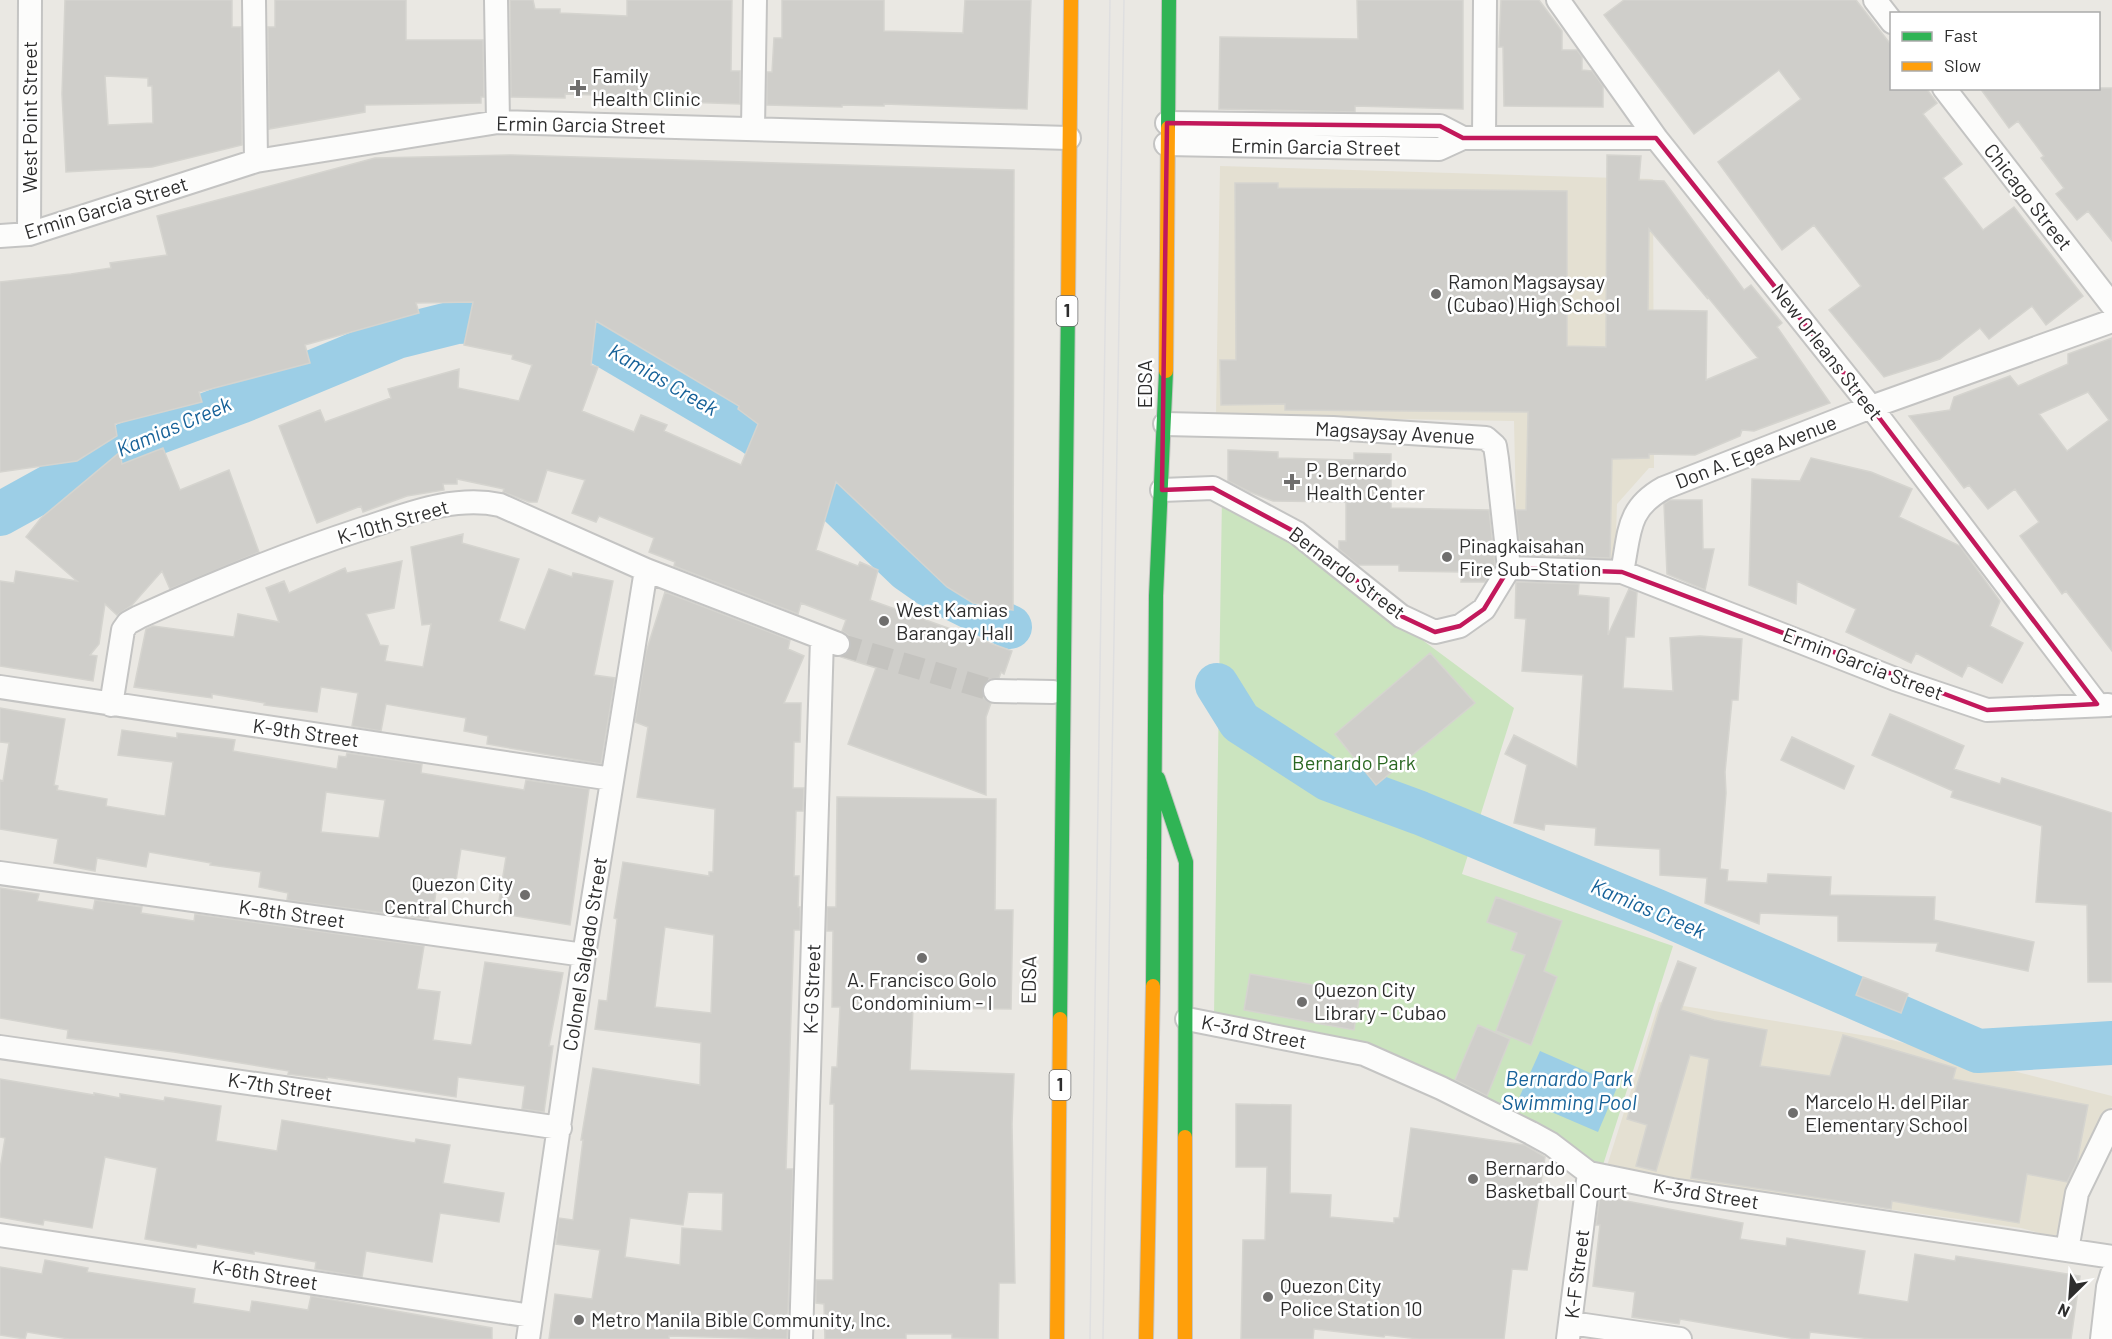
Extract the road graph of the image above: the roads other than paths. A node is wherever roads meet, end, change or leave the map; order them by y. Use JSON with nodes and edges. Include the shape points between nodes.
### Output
{"nodes":[{"id":1,"x":30,"y":0,"type":"edge"},
{"id":2,"x":254,"y":0,"type":"edge"},
{"id":3,"x":496,"y":0,"type":"edge"},
{"id":4,"x":755,"y":0,"type":"edge"},
{"id":5,"x":1071,"y":0,"type":"edge"},
{"id":6,"x":1169,"y":0,"type":"edge"},
{"id":7,"x":1485,"y":0,"type":"edge"},
{"id":8,"x":1558,"y":0,"type":"edge"},
{"id":9,"x":1875,"y":0,"type":"edge"},
{"id":10,"x":1890,"y":19,"type":"edge"},
{"id":11,"x":1946,"y":90,"type":"edge"},
{"id":12,"x":498,"y":122,"type":"junction"},
{"id":13,"x":753,"y":128,"type":"junction"},
{"id":14,"x":1167,"y":133,"type":"junction"},
{"id":15,"x":1069,"y":138,"type":"junction"},
{"id":16,"x":1474,"y":138,"type":"junction"},
{"id":17,"x":1656,"y":138,"type":"junction"},
{"id":18,"x":256,"y":161,"type":"junction"},
{"id":19,"x":29,"y":234,"type":"junction"},
{"id":20,"x":0,"y":236,"type":"edge"},
{"id":21,"x":2112,"y":304,"type":"edge"},
{"id":22,"x":2112,"y":321,"type":"edge"},
{"id":23,"x":1871,"y":407,"type":"junction"},
{"id":24,"x":1165,"y":424,"type":"junction"},
{"id":25,"x":1162,"y":490,"type":"junction"},
{"id":26,"x":1509,"y":568,"type":"junction"},
{"id":27,"x":646,"y":570,"type":"junction"},
{"id":28,"x":1622,"y":572,"type":"junction"},
{"id":29,"x":1063,"y":623,"type":"junction"},
{"id":30,"x":830,"y":641,"type":"joint"},
{"id":31,"x":0,"y":687,"type":"edge"},
{"id":32,"x":995,"y":691,"type":"tunnel mouth"},
{"id":33,"x":1053,"y":692,"type":"junction"},
{"id":34,"x":111,"y":705,"type":"junction"},
{"id":35,"x":2104,"y":705,"type":"edge"},
{"id":36,"x":1155,"y":769,"type":"junction"},
{"id":37,"x":612,"y":778,"type":"junction"},
{"id":38,"x":0,"y":873,"type":"edge"},
{"id":39,"x":584,"y":955,"type":"junction"},
{"id":40,"x":1187,"y":1019,"type":"junction"},
{"id":41,"x":0,"y":1047,"type":"edge"},
{"id":42,"x":2112,"y":1121,"type":"edge"},
{"id":43,"x":560,"y":1128,"type":"junction"},
{"id":44,"x":1589,"y":1173,"type":"junction"},
{"id":45,"x":0,"y":1235,"type":"edge"},
{"id":46,"x":2067,"y":1250,"type":"junction"},
{"id":47,"x":2112,"y":1257,"type":"edge"},
{"id":48,"x":2112,"y":1274,"type":"edge"},
{"id":49,"x":531,"y":1316,"type":"junction"},
{"id":50,"x":1569,"y":1331,"type":"edge"},
{"id":51,"x":528,"y":1339,"type":"edge"},
{"id":52,"x":801,"y":1339,"type":"edge"},
{"id":53,"x":1043,"y":1339,"type":"edge"},
{"id":54,"x":1056,"y":1339,"type":"edge"},
{"id":55,"x":1146,"y":1339,"type":"edge"},
{"id":56,"x":1185,"y":1339,"type":"edge"},
{"id":57,"x":1680,"y":1339,"type":"edge"},
{"id":58,"x":2102,"y":1339,"type":"edge"}],
"edges":[{"from":1,"to":19,"type":"street","name":"West Point Street"},
{"from":2,"to":18,"type":"street"},
{"from":3,"to":12,"type":"street"},
{"from":4,"to":13,"type":"street"},
{"from":5,"to":15,"type":"main road","name":"EDSA","number":"1"},
{"from":6,"to":14,"type":"main road","name":"EDSA"},
{"from":7,"to":16,"type":"street"},
{"from":8,"to":17,"type":"street","name":"New Orleans Street"},
{"from":9,"to":10,"type":"street"},
{"from":11,"to":21,"type":"street","name":"Chicago Street"},
{"from":12,"to":13,"type":"street","name":"Ermin Garcia Street"},
{"from":12,"to":18,"type":"street","name":"Ermin Garcia Street"},
{"from":13,"to":15,"type":"street","name":"Ermin Garcia Street"},
{"from":14,"to":16,"type":"street","name":"Ermin Garcia Street","via":[[1438,149]]},
{"from":14,"to":24,"type":"main road","name":"EDSA"},
{"from":15,"to":29,"type":"main road","name":"EDSA","number":"1"},
{"from":16,"to":17,"type":"street","name":"Ermin Garcia Street"},
{"from":17,"to":23,"type":"street","name":"New Orleans Street"},
{"from":18,"to":19,"type":"street","name":"Ermin Garcia Street"},
{"from":19,"to":20,"type":"street","name":"Ermin Garcia Street"},
{"from":22,"to":23,"type":"street","name":"Don A. Egea Avenue"},
{"from":23,"to":28,"type":"street","name":"Don A. Egea Avenue","via":[[1651,495],[1634,514]]},
{"from":23,"to":35,"type":"street","name":"New Orleans Street"},
{"from":24,"to":25,"type":"main road","name":"EDSA"},
{"from":24,"to":26,"type":"street","name":"Magsaysay Avenue","via":[[1333,428],[1486,438],[1495,446]]},
{"from":25,"to":26,"type":"street","name":"Bernardo Street","via":[[1213,488],[1297,533],[1401,616],[1435,632],[1460,626],[1484,609]]},
{"from":25,"to":36,"type":"main road","name":"EDSA","via":[[1156,596]]},
{"from":26,"to":28,"type":"street"},
{"from":27,"to":30,"type":"street","name":"K-10th Street"},
{"from":27,"to":34,"type":"street","name":"K-10th Street","via":[[500,505],[479,500],[427,508],[232,575],[128,623],[121,638]]},
{"from":27,"to":37,"type":"street","name":"Colonel Salgado Street"},
{"from":28,"to":35,"type":"street","name":"Ermin Garcia Street","via":[[1895,679],[1987,710]]},
{"from":29,"to":33,"type":"main road","name":"EDSA"},
{"from":29,"to":54,"type":"main road","name":"EDSA","number":"1","via":[[1064,831]]},
{"from":30,"to":52,"type":"street","name":"K-G Street"},
{"from":31,"to":34,"type":"street","name":"K-9th Street"},
{"from":32,"to":33,"type":"street"},
{"from":33,"to":53,"type":"main road","name":"EDSA"},
{"from":34,"to":37,"type":"street","name":"K-9th Street"},
{"from":36,"to":40,"type":"main road","name":"EDSA","via":[[1186,862]]},
{"from":36,"to":55,"type":"main road","name":"EDSA"},
{"from":37,"to":39,"type":"street","name":"Colonel Salgado Street"},
{"from":38,"to":39,"type":"street","name":"K-8th Street"},
{"from":39,"to":43,"type":"street","name":"Colonel Salgado Street"},
{"from":40,"to":44,"type":"street","name":"K-3rd Street","via":[[1364,1054],[1531,1133]]},
{"from":40,"to":56,"type":"main road","name":"EDSA"},
{"from":41,"to":43,"type":"street","name":"K-7th Street"},
{"from":42,"to":46,"type":"street","via":[[2077,1193]]},
{"from":43,"to":49,"type":"street","name":"Colonel Salgado Street"},
{"from":44,"to":46,"type":"street","name":"K-3rd Street","via":[[1672,1190]]},
{"from":44,"to":50,"type":"street","name":"K-F Street"},
{"from":45,"to":49,"type":"street","name":"K-6th Street"},
{"from":46,"to":47,"type":"street","name":"K-3rd Street"},
{"from":48,"to":58,"type":"street"},
{"from":49,"to":51,"type":"street","name":"Colonel Salgado Street"},
{"from":50,"to":57,"type":"street"}]}
